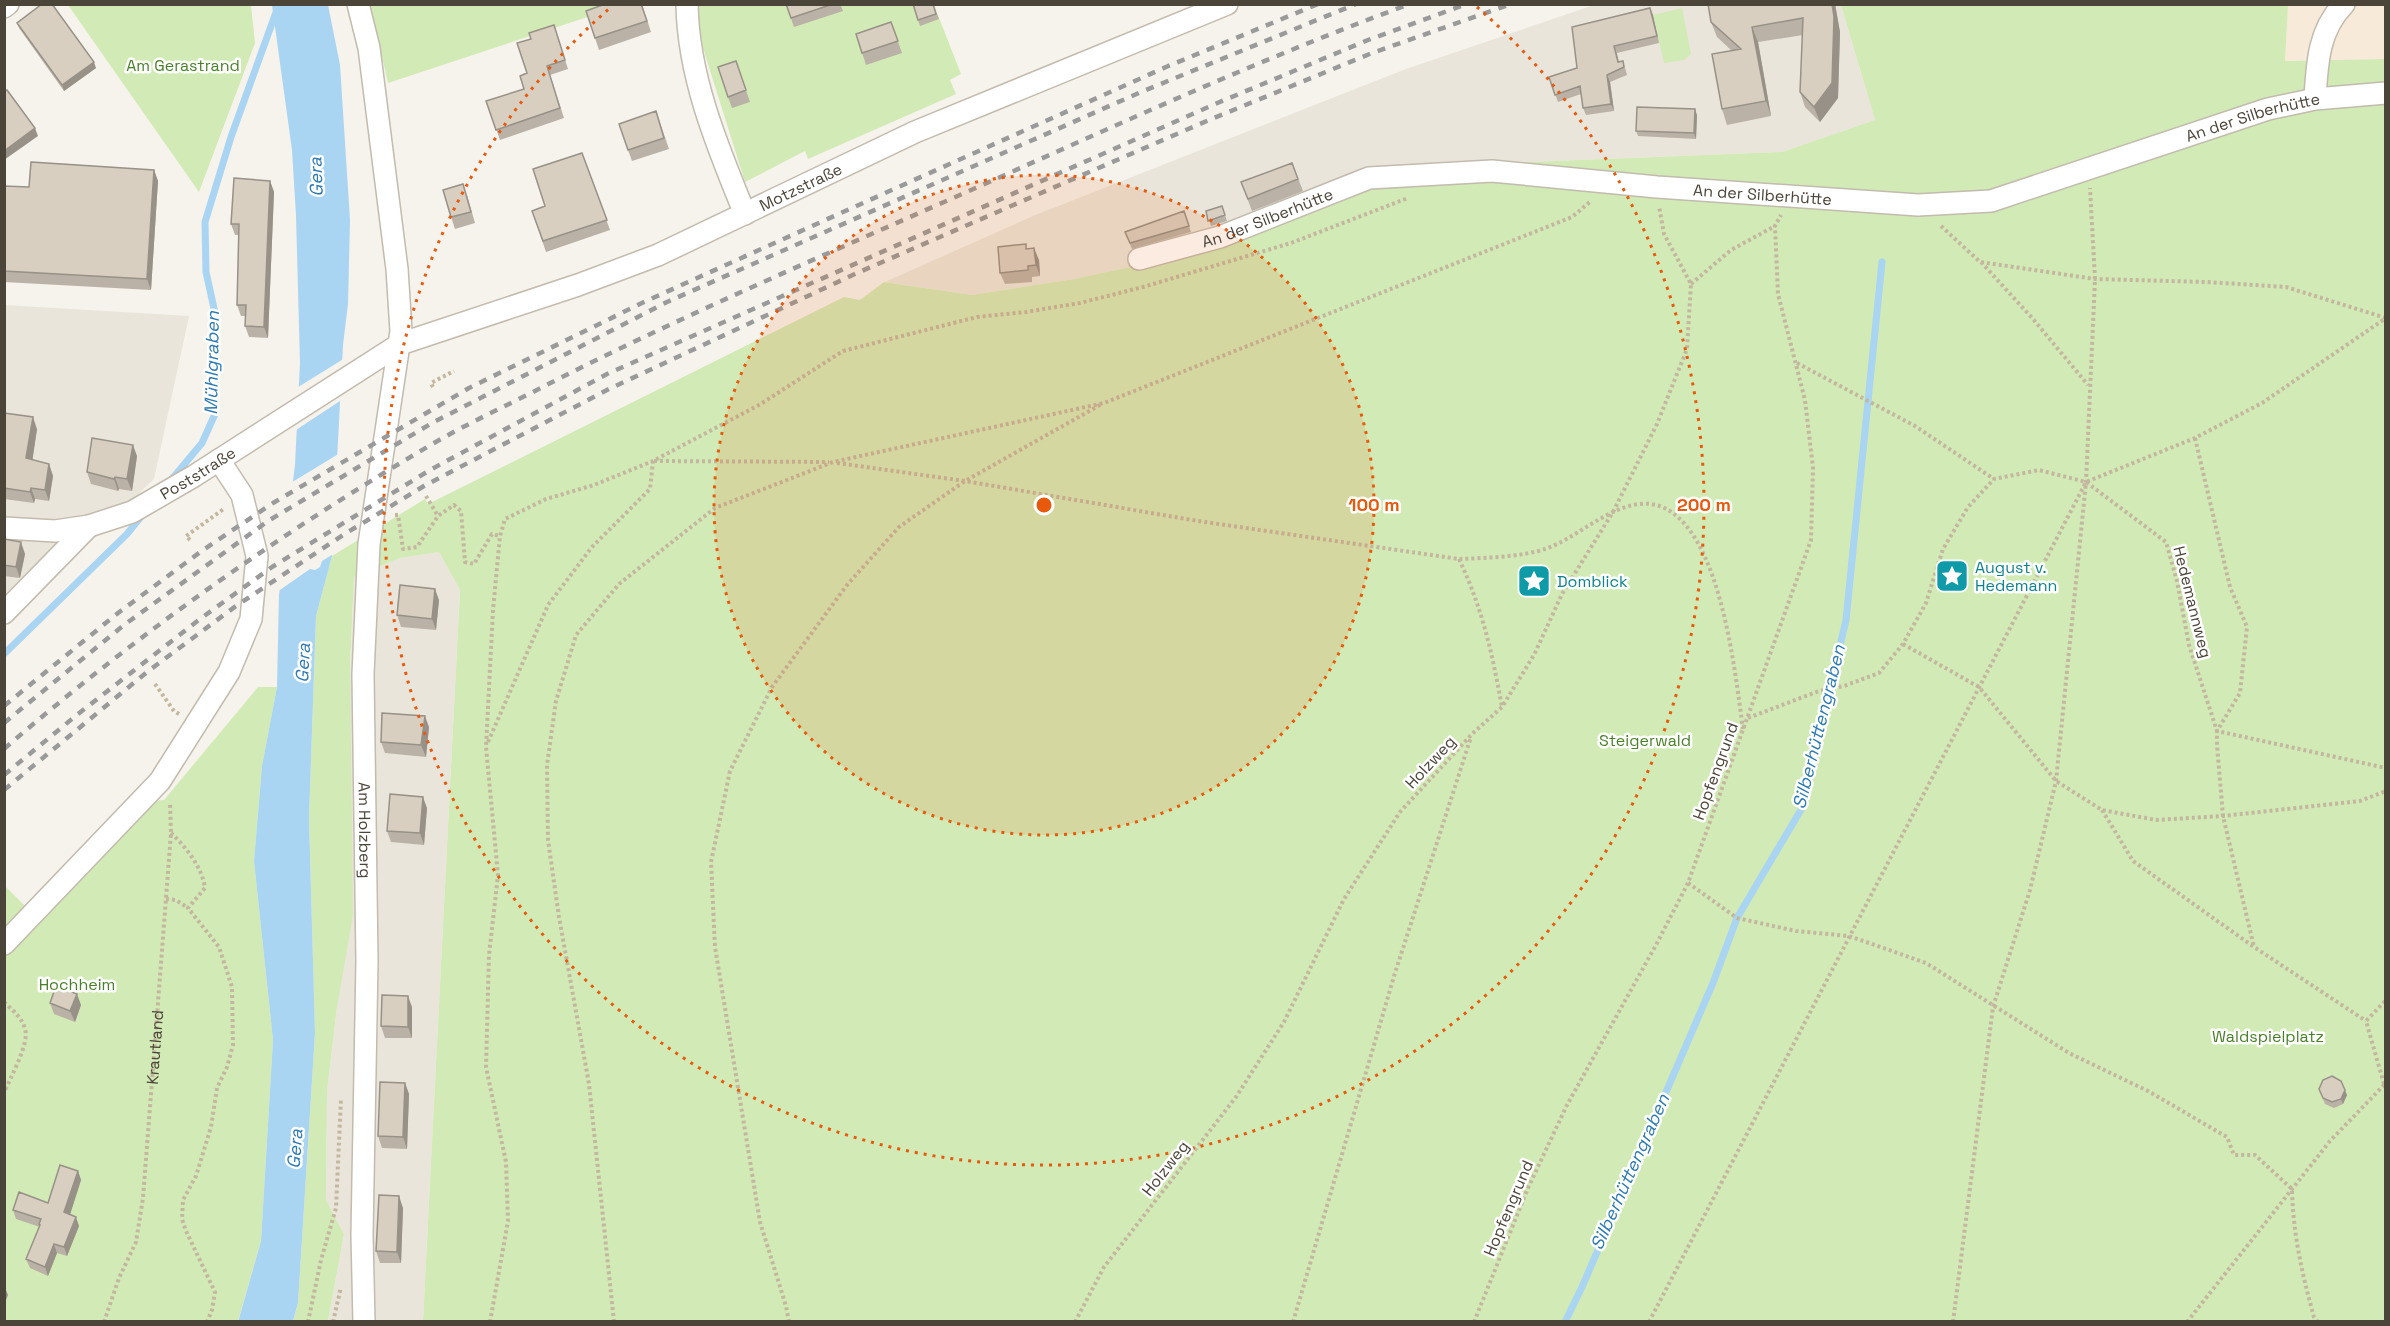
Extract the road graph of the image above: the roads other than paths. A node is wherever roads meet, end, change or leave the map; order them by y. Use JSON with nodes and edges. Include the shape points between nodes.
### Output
{"nodes":[{"id":1,"x":358,"y":4,"type":"edge"},
{"id":2,"x":687,"y":4,"type":"edge"},
{"id":3,"x":1227,"y":4,"type":"edge"},
{"id":4,"x":2344,"y":4,"type":"edge"},
{"id":5,"x":2385,"y":93,"type":"edge"},
{"id":6,"x":2315,"y":99,"type":"junction"},
{"id":7,"x":745,"y":214,"type":"junction"},
{"id":8,"x":1139,"y":260,"type":"dead end"},
{"id":9,"x":400,"y":344,"type":"junction"},
{"id":10,"x":373,"y":363,"type":"joint"},
{"id":11,"x":219,"y":460,"type":"junction"},
{"id":12,"x":89,"y":526,"type":"junction"},
{"id":13,"x":4,"y":528,"type":"edge"},
{"id":14,"x":4,"y":613,"type":"edge"},
{"id":15,"x":4,"y":944,"type":"edge"},
{"id":16,"x":364,"y":1322,"type":"edge"}],
"edges":[{"from":1,"to":9,"type":"street","name":"Am Holzberg","via":[[369,48],[397,269]]},
{"from":2,"to":7,"type":"street","via":[[688,32],[711,130]]},
{"from":3,"to":7,"type":"street","name":"Motzstraße","via":[[915,132]]},
{"from":4,"to":6,"type":"street","via":[[2335,13],[2323,39],[2317,61]]},
{"from":5,"to":6,"type":"street","name":"An der Silberhütte"},
{"from":6,"to":8,"type":"street","name":"An der Silberhütte","via":[[2268,109],[1991,201],[1918,205],[1656,188],[1477,170],[1369,178],[1220,237]]},
{"from":7,"to":9,"type":"street","name":"Motzstraße","via":[[658,255]]},
{"from":9,"to":10,"type":"street","name":"Motzstraße"},
{"from":9,"to":16,"type":"street","name":"Am Holzberg","via":[[369,544],[363,674],[367,961]]},
{"from":10,"to":11,"type":"street","name":"Poststraße"},
{"from":11,"to":12,"type":"street","name":"Poststraße","via":[[132,512]]},
{"from":11,"to":15,"type":"street","via":[[242,495],[256,556],[251,619],[229,672],[160,781]]},
{"from":12,"to":13,"type":"street","name":"Poststraße","via":[[55,531]]},
{"from":12,"to":14,"type":"street"}]}
